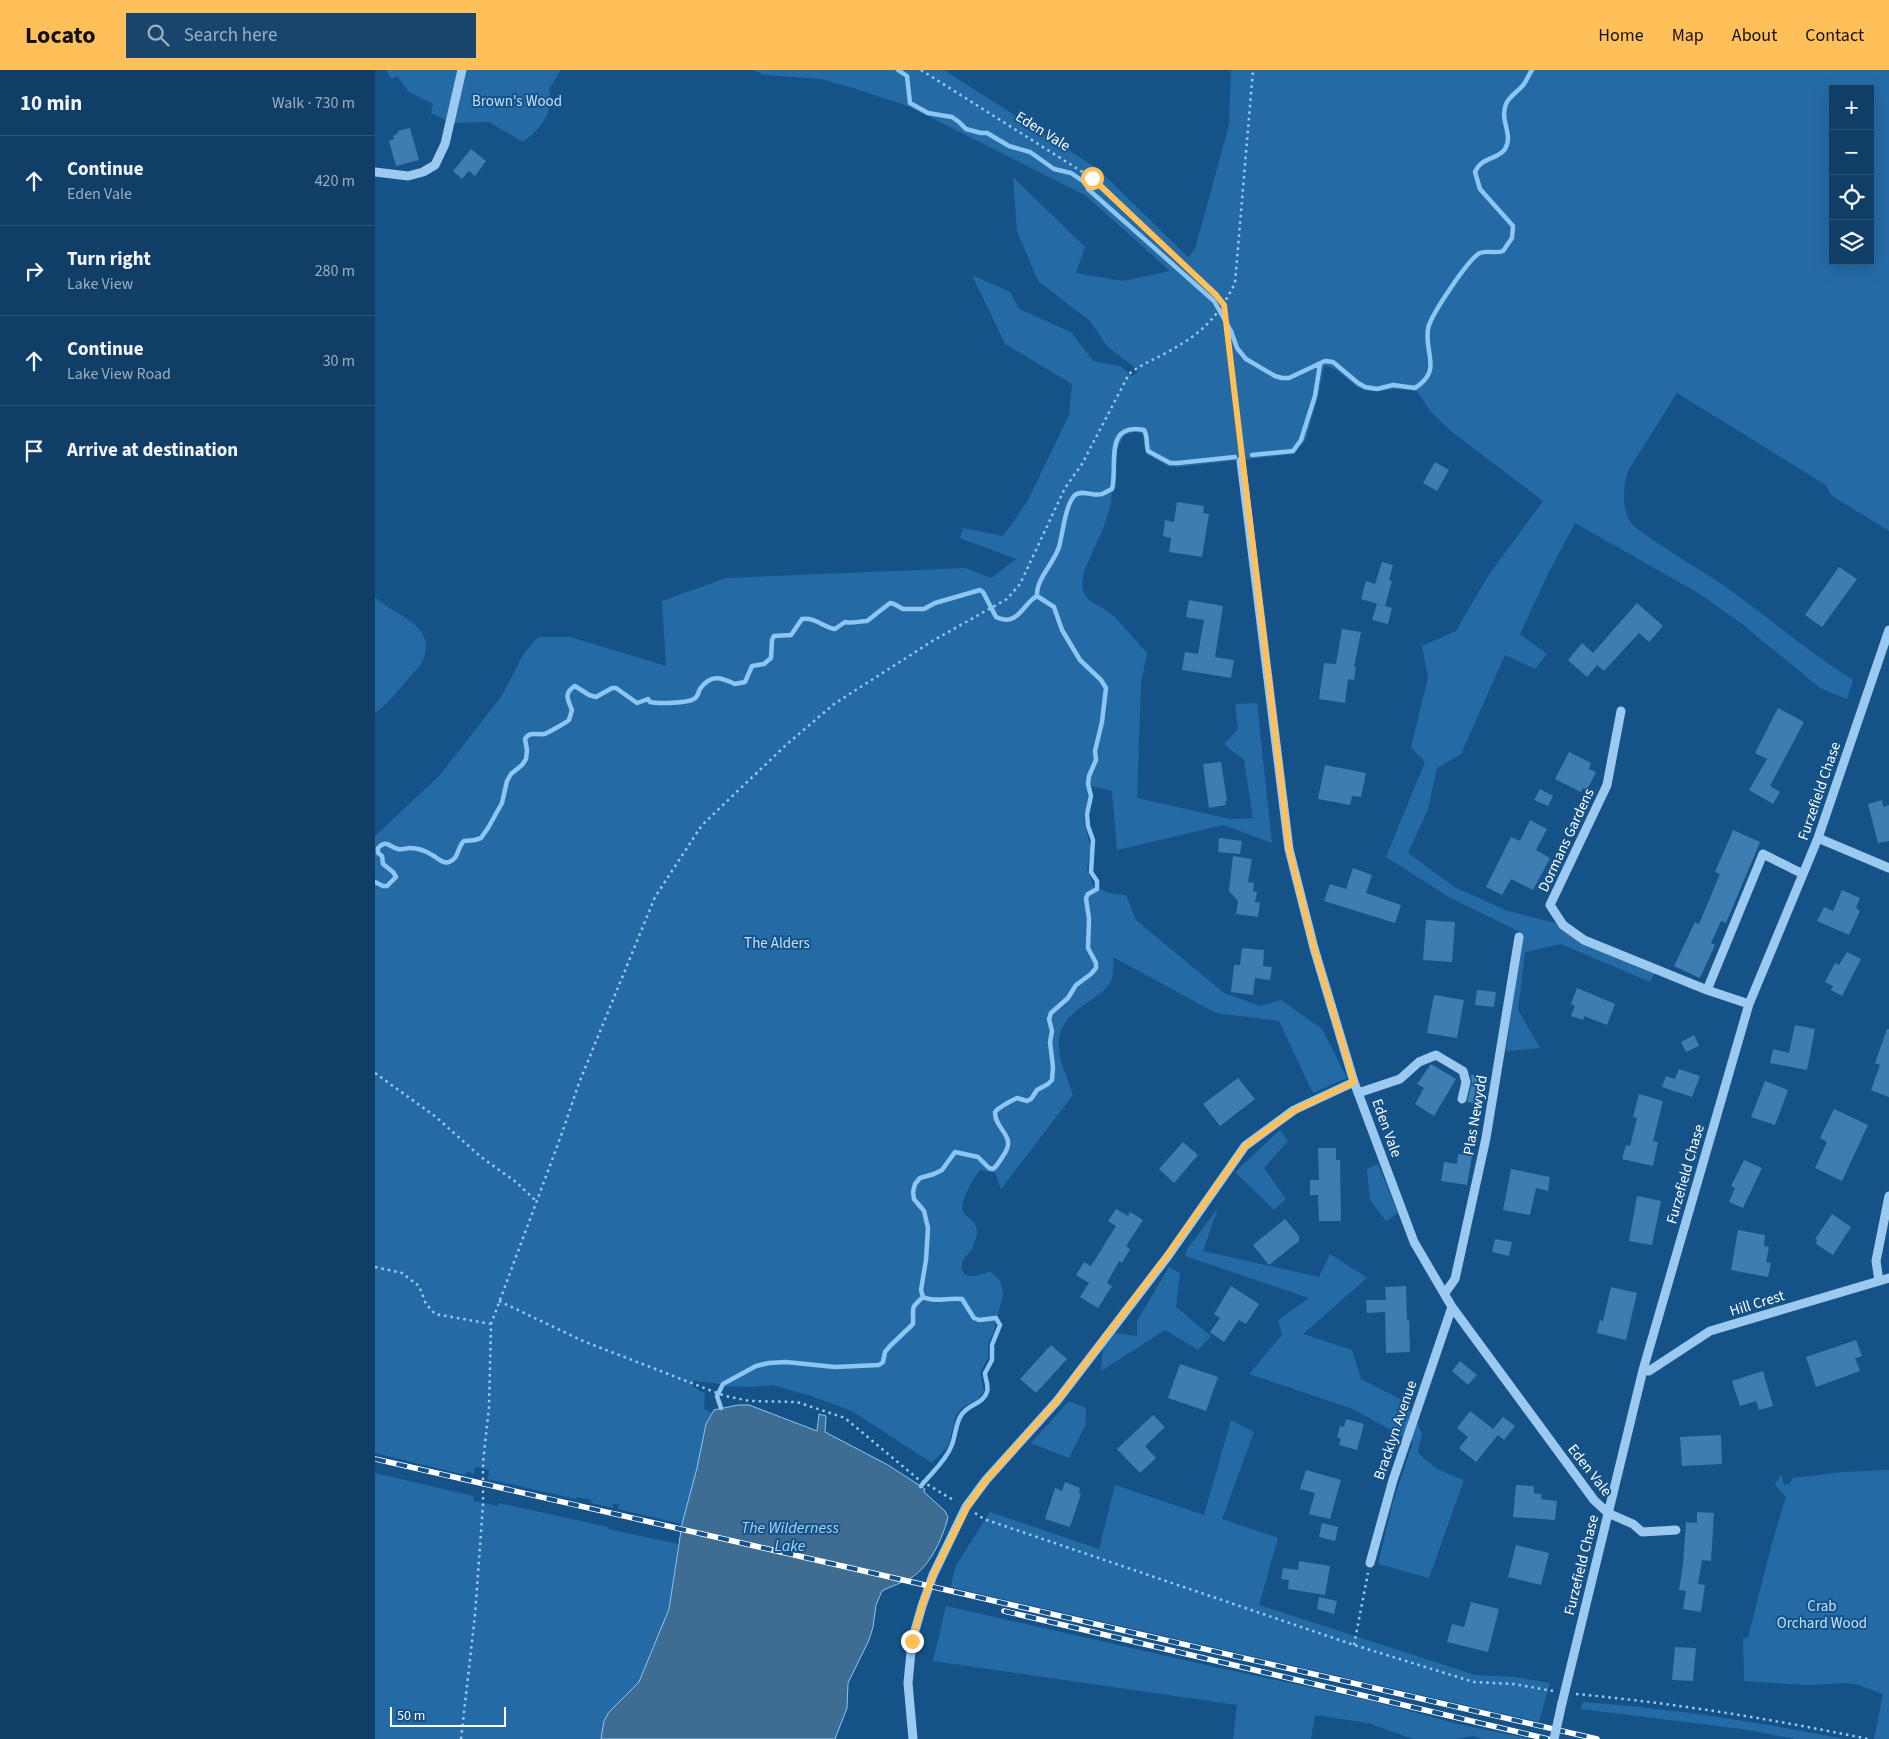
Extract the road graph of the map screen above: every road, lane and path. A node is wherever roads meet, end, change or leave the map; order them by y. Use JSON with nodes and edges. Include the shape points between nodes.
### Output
{"nodes":[{"id":1,"x":462,"y":70,"type":"edge"},
{"id":2,"x":921,"y":70,"type":"edge"},
{"id":3,"x":1253,"y":70,"type":"edge"},
{"id":4,"x":375,"y":172,"type":"edge"},
{"id":5,"x":1224,"y":305,"type":"junction"},
{"id":6,"x":1241,"y":461,"type":"joint"},
{"id":7,"x":1889,"y":630,"type":"edge"},
{"id":8,"x":1621,"y":711,"type":"dead end"},
{"id":9,"x":1818,"y":838,"type":"junction"},
{"id":10,"x":1889,"y":868,"type":"edge"},
{"id":11,"x":1803,"y":874,"type":"junction"},
{"id":12,"x":1519,"y":937,"type":"dead end"},
{"id":13,"x":1707,"y":990,"type":"junction"},
{"id":14,"x":1749,"y":1004,"type":"junction"},
{"id":15,"x":375,"y":1073,"type":"edge"},
{"id":16,"x":1354,"y":1082,"type":"junction"},
{"id":17,"x":1359,"y":1093,"type":"junction"},
{"id":18,"x":1462,"y":1098,"type":"dead end"},
{"id":19,"x":1889,"y":1196,"type":"edge"},
{"id":20,"x":536,"y":1202,"type":"junction"},
{"id":21,"x":375,"y":1267,"type":"edge"},
{"id":22,"x":1889,"y":1278,"type":"edge"},
{"id":23,"x":1879,"y":1280,"type":"junction"},
{"id":24,"x":1445,"y":1293,"type":"junction"},
{"id":25,"x":499,"y":1301,"type":"junction"},
{"id":26,"x":1452,"y":1307,"type":"junction"},
{"id":27,"x":491,"y":1324,"type":"junction"},
{"id":28,"x":1643,"y":1370,"type":"junction"},
{"id":29,"x":967,"y":1507,"type":"junction"},
{"id":30,"x":1608,"y":1513,"type":"junction"},
{"id":31,"x":1676,"y":1530,"type":"dead end"},
{"id":32,"x":1370,"y":1563,"type":"joint"},
{"id":33,"x":1354,"y":1645,"type":"junction"},
{"id":34,"x":1563,"y":1693,"type":"junction"},
{"id":35,"x":461,"y":1739,"type":"edge"},
{"id":36,"x":913,"y":1739,"type":"edge"},
{"id":37,"x":1554,"y":1739,"type":"edge"},
{"id":38,"x":1869,"y":1739,"type":"edge"}],
"edges":[{"from":1,"to":4,"type":"street","via":[[445,144],[435,165],[408,176]]},
{"from":2,"to":5,"type":"path","name":"Eden Vale","via":[[1092,178]]},
{"from":3,"to":5,"type":"path","via":[[1235,283]]},
{"from":5,"to":6,"type":"path"},
{"from":5,"to":20,"type":"path","via":[[1201,331],[1129,374],[1082,464],[1065,488],[1020,584],[1007,599],[934,640],[834,704],[785,745],[702,825],[655,897],[579,1083]]},
{"from":6,"to":16,"type":"street","name":"Eden Vale","via":[[1289,849],[1314,948]]},
{"from":7,"to":9,"type":"street","name":"Furzefield Chase"},
{"from":8,"to":13,"type":"street","name":"Dormans Gardens","via":[[1607,785],[1550,905],[1563,925],[1584,940]]},
{"from":9,"to":10,"type":"street"},
{"from":9,"to":11,"type":"street","name":"Furzefield Chase"},
{"from":11,"to":13,"type":"street","via":[[1763,854]]},
{"from":11,"to":14,"type":"street","name":"Furzefield Chase"},
{"from":12,"to":24,"type":"street","name":"Plas Newydd","via":[[1486,1138],[1455,1280]]},
{"from":13,"to":14,"type":"street","name":"Dormans Gardens"},
{"from":14,"to":28,"type":"street","name":"Furzefield Chase"},
{"from":15,"to":20,"type":"path","via":[[436,1117]]},
{"from":16,"to":17,"type":"street","name":"Eden Vale"},
{"from":16,"to":29,"type":"street","via":[[1295,1110],[1245,1146],[1057,1401],[986,1480]]},
{"from":17,"to":18,"type":"street","via":[[1400,1079],[1419,1062],[1435,1055],[1463,1071],[1466,1082]]},
{"from":17,"to":24,"type":"street","name":"Eden Vale","via":[[1414,1242]]},
{"from":19,"to":23,"type":"street","via":[[1876,1262]]},
{"from":20,"to":25,"type":"path"},
{"from":21,"to":27,"type":"path","via":[[402,1273],[419,1286],[426,1304],[435,1314]]},
{"from":22,"to":23,"type":"street","name":"Hill Crest"},
{"from":23,"to":28,"type":"street","name":"Hill Crest","via":[[1710,1331],[1649,1371]]},
{"from":24,"to":26,"type":"street","name":"Eden Vale"},
{"from":25,"to":27,"type":"path"},
{"from":25,"to":29,"type":"path","via":[[583,1341],[725,1396],[797,1402],[845,1418],[918,1479]]},
{"from":26,"to":30,"type":"street","name":"Eden Vale","via":[[1594,1500]]},
{"from":26,"to":32,"type":"street","name":"Bracklyn Avenue","via":[[1393,1480]]},
{"from":27,"to":35,"type":"path","via":[[483,1505]]},
{"from":28,"to":30,"type":"street","name":"Furzefield Chase"},
{"from":29,"to":33,"type":"path","via":[[984,1519]]},
{"from":29,"to":36,"type":"street","via":[[933,1575],[912,1641],[908,1683]]},
{"from":30,"to":31,"type":"street","via":[[1633,1524],[1642,1532]]},
{"from":30,"to":34,"type":"street","name":"Furzefield Chase"},
{"from":32,"to":33,"type":"path"},
{"from":33,"to":34,"type":"path","via":[[1475,1682],[1514,1684]]},
{"from":34,"to":37,"type":"street","name":"Furzefield Chase","bridge":true},
{"from":34,"to":38,"type":"path","via":[[1719,1712]]}]}
